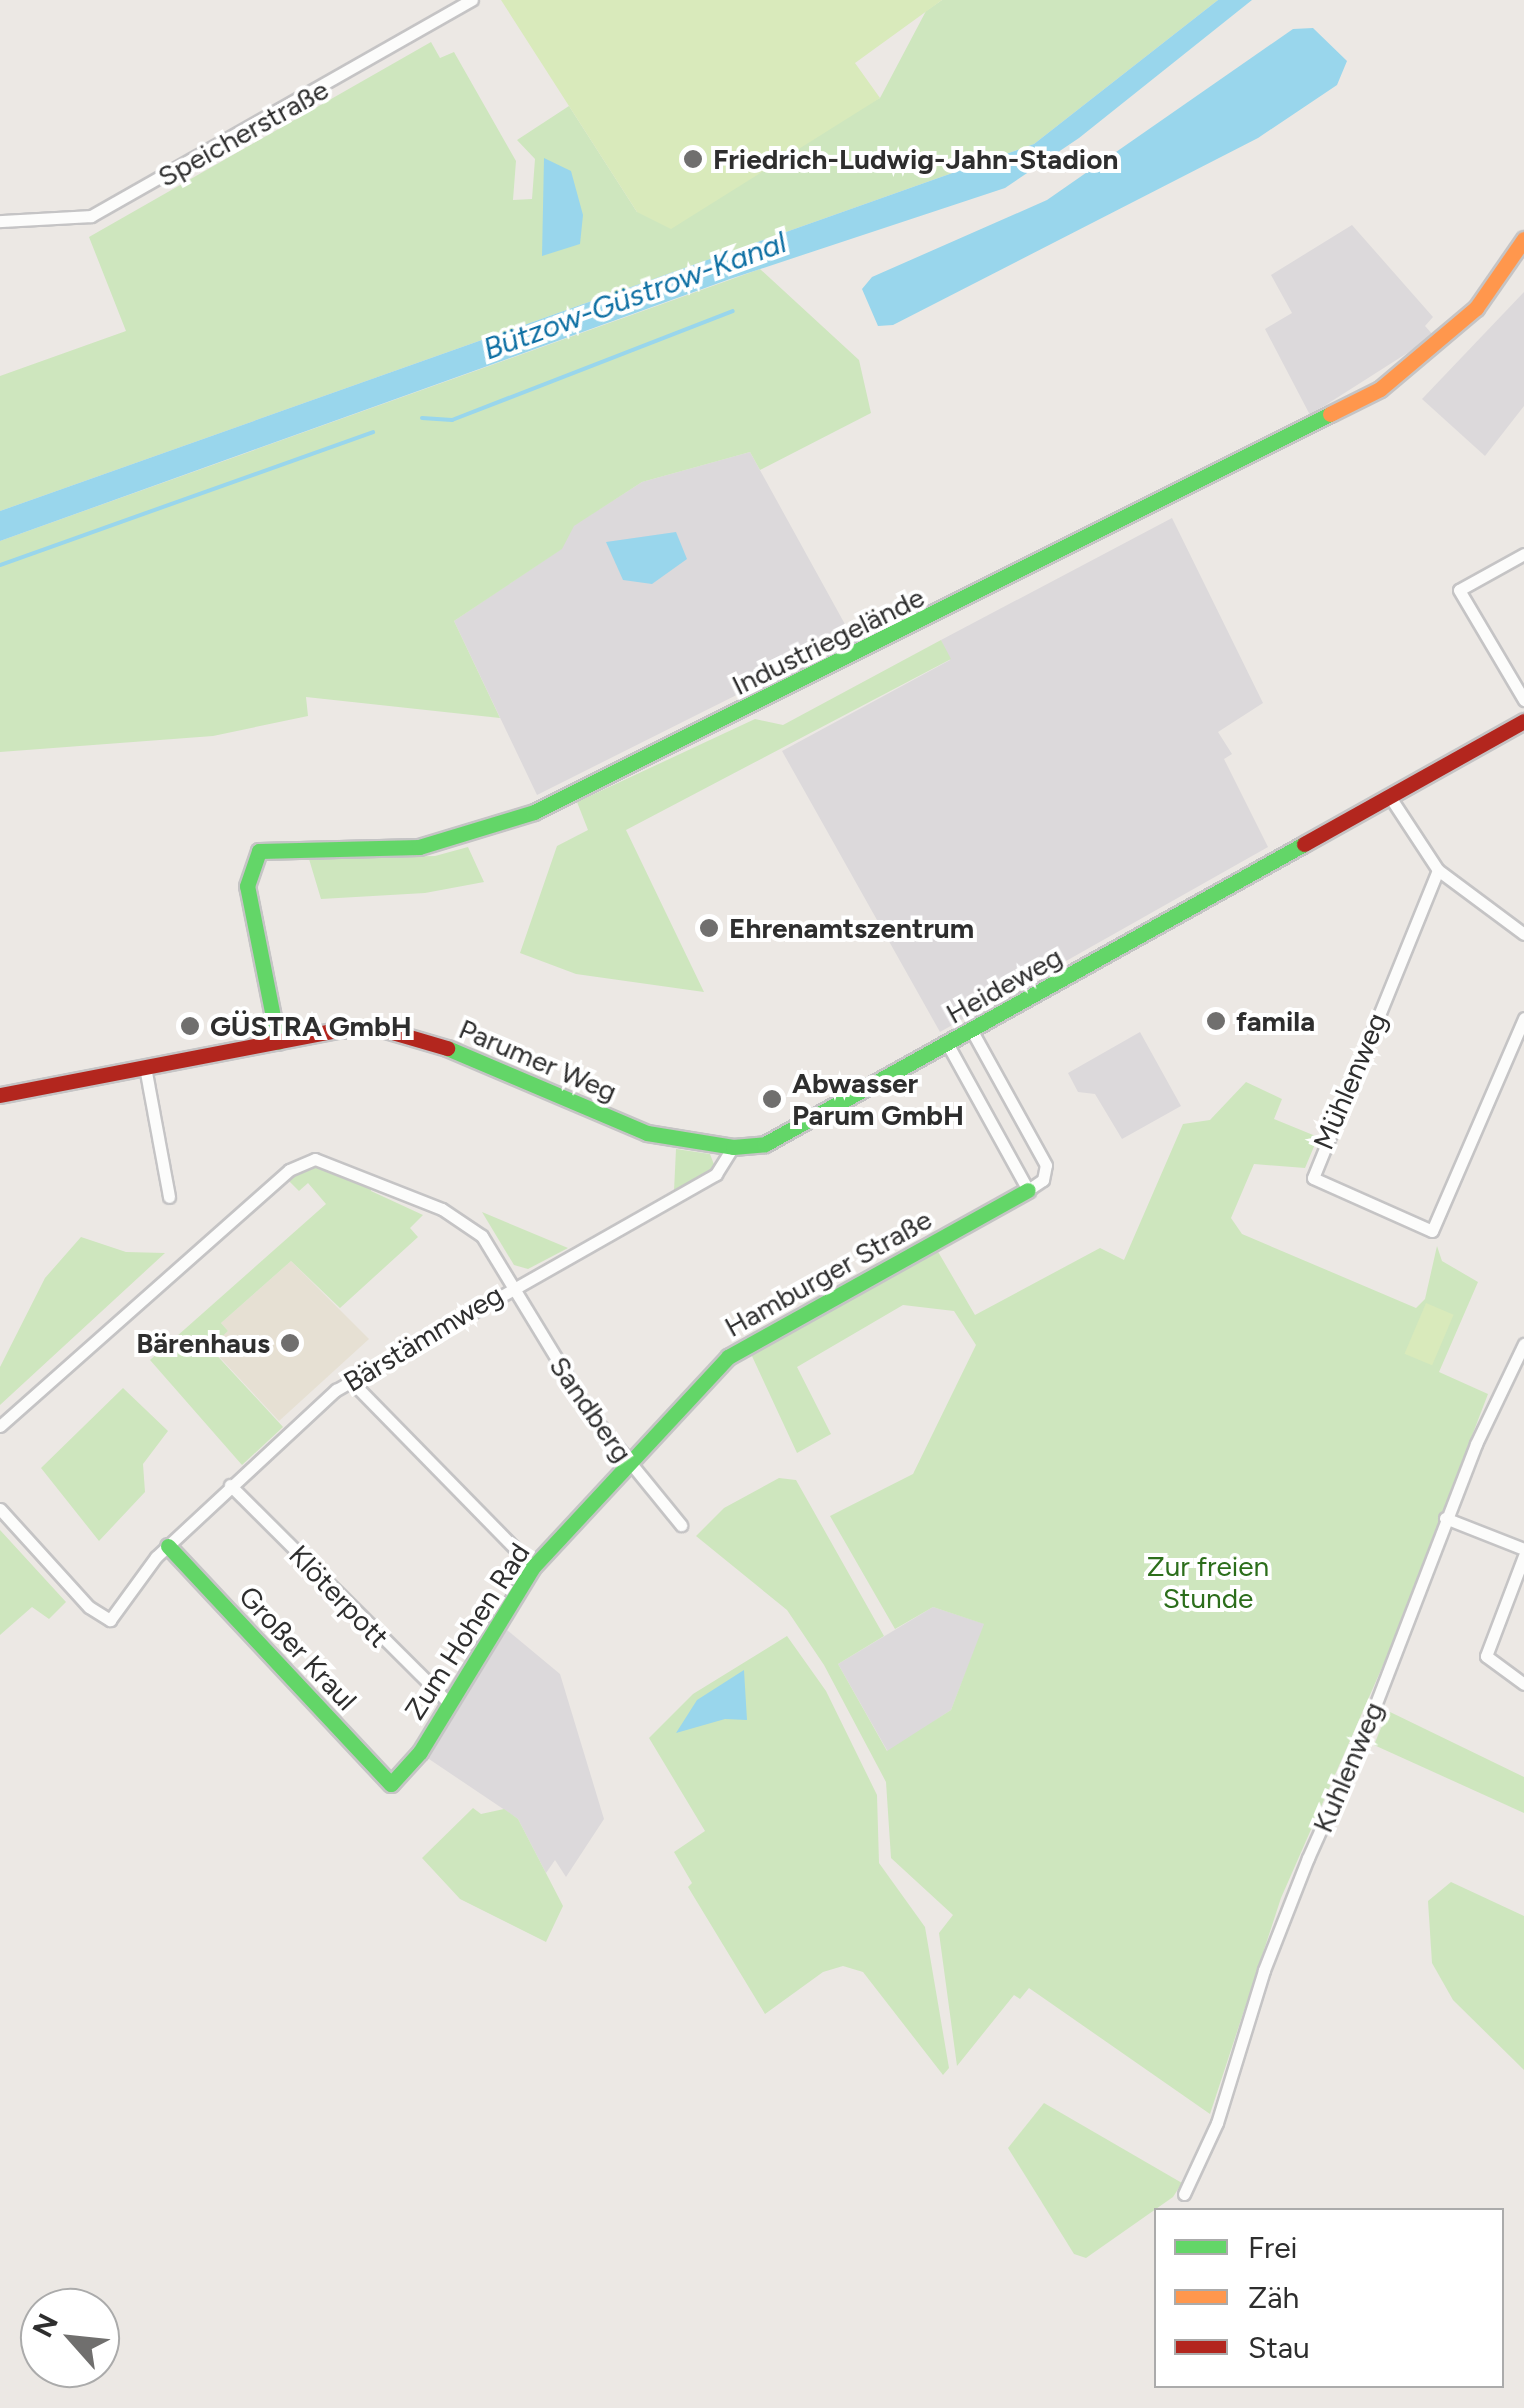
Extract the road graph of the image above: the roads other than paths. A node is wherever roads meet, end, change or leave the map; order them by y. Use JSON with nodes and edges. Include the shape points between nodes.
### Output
{"nodes":[{"id":1,"x":472,"y":0,"type":"edge"},
{"id":2,"x":0,"y":221,"type":"edge"},
{"id":3,"x":1524,"y":238,"type":"edge"},
{"id":4,"x":1524,"y":554,"type":"edge"},
{"id":5,"x":1524,"y":700,"type":"edge"},
{"id":6,"x":1524,"y":721,"type":"edge"},
{"id":7,"x":1390,"y":798,"type":"junction"},
{"id":8,"x":1438,"y":870,"type":"junction"},
{"id":9,"x":1524,"y":934,"type":"edge"},
{"id":10,"x":1524,"y":1018,"type":"edge"},
{"id":11,"x":972,"y":1032,"type":"junction"},
{"id":12,"x":278,"y":1042,"type":"junction"},
{"id":13,"x":948,"y":1045,"type":"junction"},
{"id":14,"x":145,"y":1067,"type":"junction"},
{"id":15,"x":0,"y":1095,"type":"edge"},
{"id":16,"x":733,"y":1147,"type":"junction"},
{"id":17,"x":1028,"y":1190,"type":"junction"},
{"id":18,"x":169,"y":1197,"type":"dead end"},
{"id":19,"x":513,"y":1284,"type":"junction"},
{"id":20,"x":1524,"y":1344,"type":"edge"},
{"id":21,"x":350,"y":1380,"type":"junction"},
{"id":22,"x":0,"y":1426,"type":"edge"},
{"id":23,"x":626,"y":1462,"type":"junction"},
{"id":24,"x":230,"y":1485,"type":"junction"},
{"id":25,"x":0,"y":1509,"type":"edge"},
{"id":26,"x":1446,"y":1518,"type":"junction"},
{"id":27,"x":681,"y":1525,"type":"dead end"},
{"id":28,"x":168,"y":1546,"type":"junction"},
{"id":29,"x":1524,"y":1549,"type":"edge"},
{"id":30,"x":1524,"y":1556,"type":"edge"},
{"id":31,"x":533,"y":1568,"type":"junction"},
{"id":32,"x":1524,"y":1684,"type":"edge"},
{"id":33,"x":450,"y":1704,"type":"junction"},
{"id":34,"x":391,"y":1784,"type":"joint"},
{"id":35,"x":1184,"y":2194,"type":"dead end"}],
"edges":[{"from":1,"to":2,"type":"street","name":"Speicherstraße","via":[[91,216]]},
{"from":3,"to":12,"type":"street","name":"Industriegelände","via":[[1476,308],[1380,390],[534,812],[419,847],[259,851],[247,886]]},
{"from":4,"to":5,"type":"street","via":[[1459,590]]},
{"from":6,"to":7,"type":"street","name":"Heideweg"},
{"from":7,"to":8,"type":"street"},
{"from":7,"to":11,"type":"street","name":"Heideweg"},
{"from":8,"to":9,"type":"street"},
{"from":8,"to":10,"type":"street","name":"Mühlenweg","via":[[1312,1178],[1432,1232]]},
{"from":11,"to":13,"type":"street","name":"Heideweg"},
{"from":11,"to":17,"type":"street","via":[[1046,1165],[1043,1180]]},
{"from":12,"to":14,"type":"street","name":"Parumer Weg"},
{"from":12,"to":16,"type":"street","name":"Parumer Weg","via":[[338,1030],[398,1030],[647,1133]]},
{"from":13,"to":16,"type":"street","name":"Heideweg","via":[[778,1139]]},
{"from":13,"to":17,"type":"street"},
{"from":14,"to":15,"type":"street","name":"Parumer Weg"},
{"from":14,"to":18,"type":"street"},
{"from":16,"to":19,"type":"street","via":[[716,1174]]},
{"from":17,"to":23,"type":"street","name":"Hamburger Straße","via":[[728,1357]]},
{"from":19,"to":21,"type":"street","name":"Bärstämmweg"},
{"from":19,"to":22,"type":"street","name":"Bärstämmweg","via":[[482,1236],[450,1213],[327,1162],[303,1163]]},
{"from":19,"to":23,"type":"street","name":"Sandberg"},
{"from":20,"to":26,"type":"street","name":"Kuhlenweg"},
{"from":21,"to":24,"type":"street","name":"Bärstämmweg"},
{"from":21,"to":31,"type":"street"},
{"from":23,"to":27,"type":"street","name":"Sandberg"},
{"from":23,"to":31,"type":"street","name":"Zum Hohen Rad"},
{"from":24,"to":28,"type":"street","name":"Bärstämmweg"},
{"from":24,"to":33,"type":"street","name":"Klöterpott"},
{"from":25,"to":28,"type":"street","name":"Bärstämmweg","via":[[88,1607],[110,1620]]},
{"from":26,"to":29,"type":"street"},
{"from":26,"to":35,"type":"street","name":"Kuhlenweg","via":[[1264,1970],[1217,2123]]},
{"from":28,"to":34,"type":"street","name":"Großer Kraul"},
{"from":30,"to":32,"type":"street","via":[[1486,1656]]},
{"from":31,"to":33,"type":"street","name":"Zum Hohen Rad"},
{"from":33,"to":34,"type":"street","name":"Zum Hohen Rad"}]}
